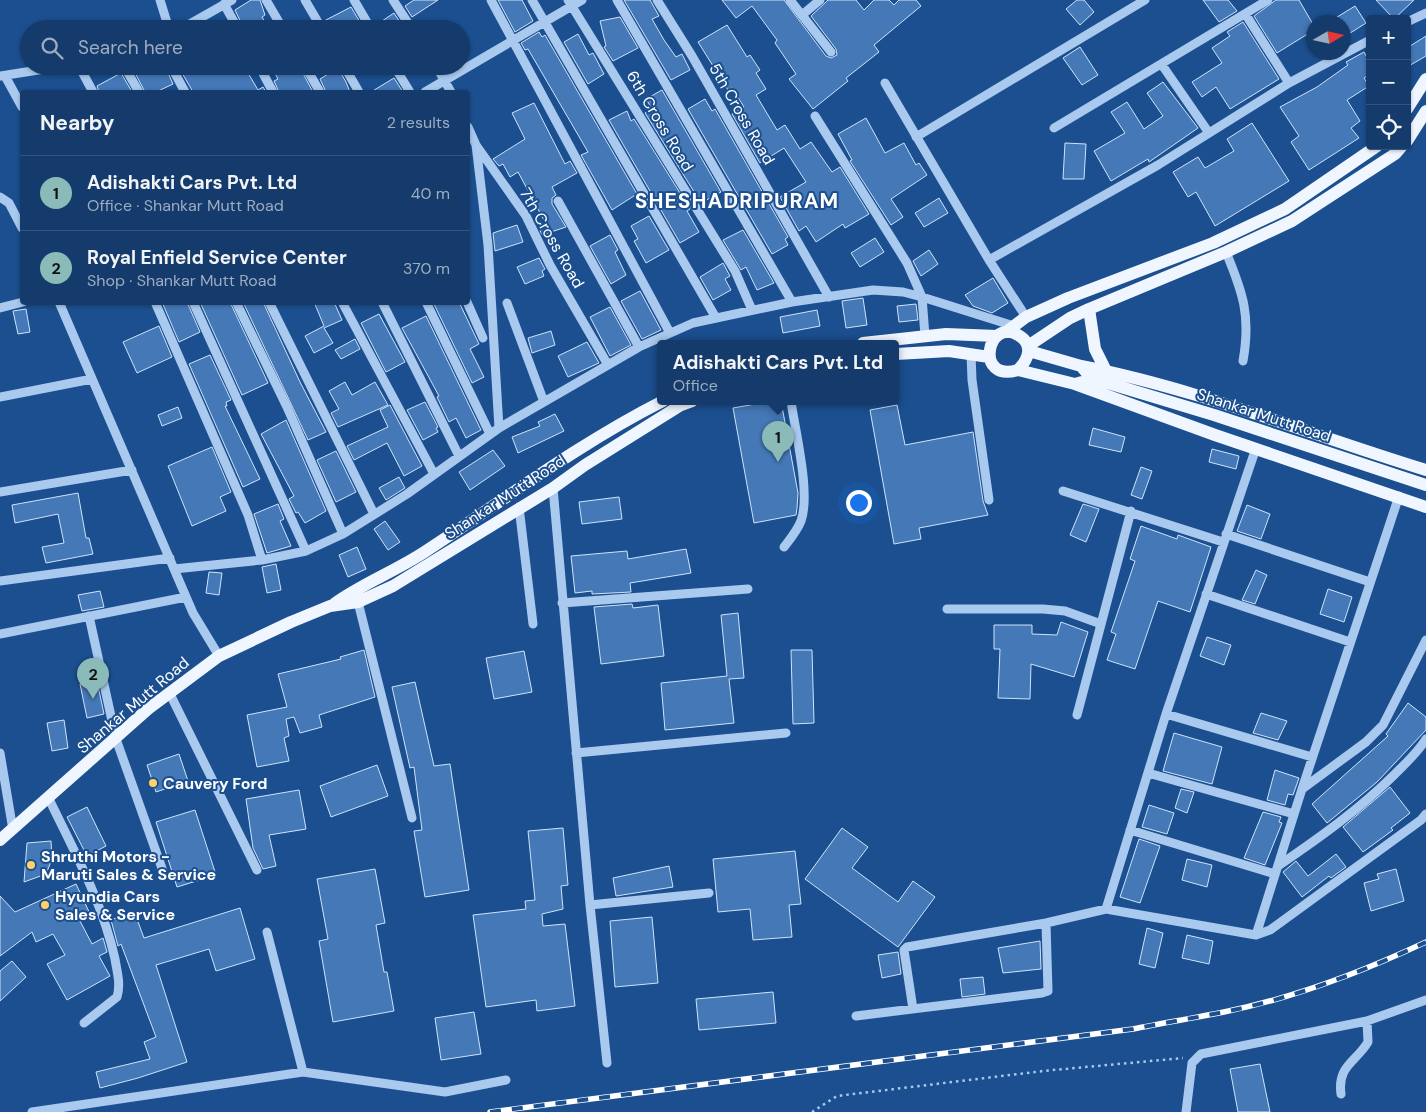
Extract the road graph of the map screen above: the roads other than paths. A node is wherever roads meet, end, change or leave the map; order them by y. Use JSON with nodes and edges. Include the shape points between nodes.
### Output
{"nodes":[{"id":1,"x":160,"y":0,"type":"edge"},
{"id":2,"x":266,"y":0,"type":"edge"},
{"id":3,"x":305,"y":0,"type":"edge"},
{"id":4,"x":354,"y":0,"type":"edge"},
{"id":5,"x":393,"y":0,"type":"edge"},
{"id":6,"x":491,"y":0,"type":"edge"},
{"id":7,"x":532,"y":0,"type":"edge"},
{"id":8,"x":582,"y":0,"type":"edge"},
{"id":9,"x":617,"y":0,"type":"edge"},
{"id":10,"x":657,"y":0,"type":"edge"},
{"id":11,"x":790,"y":0,"type":"edge"},
{"id":12,"x":820,"y":0,"type":"edge"},
{"id":13,"x":1145,"y":0,"type":"edge"},
{"id":14,"x":1268,"y":0,"type":"edge"},
{"id":15,"x":228,"y":2,"type":"edge"},
{"id":16,"x":570,"y":3,"type":"edge"},
{"id":17,"x":1426,"y":13,"type":"edge"},
{"id":18,"x":802,"y":15,"type":"junction"},
{"id":19,"x":1246,"y":15,"type":"junction"},
{"id":20,"x":166,"y":20,"type":"edge"},
{"id":21,"x":197,"y":20,"type":"edge"},
{"id":22,"x":235,"y":20,"type":"edge"},
{"id":23,"x":278,"y":20,"type":"edge"},
{"id":24,"x":317,"y":20,"type":"edge"},
{"id":25,"x":366,"y":20,"type":"edge"},
{"id":26,"x":406,"y":20,"type":"edge"},
{"id":27,"x":1411,"y":20,"type":"edge"},
{"id":28,"x":545,"y":23,"type":"junction"},
{"id":29,"x":513,"y":41,"type":"junction"},
{"id":30,"x":1366,"y":44,"type":"edge"},
{"id":31,"x":831,"y":52,"type":"dead end"},
{"id":32,"x":470,"y":66,"type":"edge"},
{"id":33,"x":1162,"y":66,"type":"junction"},
{"id":34,"x":20,"y":73,"type":"edge"},
{"id":35,"x":84,"y":75,"type":"edge"},
{"id":36,"x":129,"y":75,"type":"edge"},
{"id":37,"x":176,"y":75,"type":"edge"},
{"id":38,"x":264,"y":75,"type":"edge"},
{"id":39,"x":310,"y":75,"type":"edge"},
{"id":40,"x":349,"y":75,"type":"edge"},
{"id":41,"x":400,"y":75,"type":"edge"},
{"id":42,"x":441,"y":75,"type":"edge"},
{"id":43,"x":455,"y":75,"type":"edge"},
{"id":44,"x":3,"y":76,"type":"edge"},
{"id":45,"x":1426,"y":79,"type":"edge"},
{"id":46,"x":445,"y":81,"type":"junction"},
{"id":47,"x":885,"y":83,"type":"dead end"},
{"id":48,"x":1289,"y":83,"type":"junction"},
{"id":49,"x":92,"y":90,"type":"edge"},
{"id":50,"x":138,"y":90,"type":"edge"},
{"id":51,"x":184,"y":90,"type":"edge"},
{"id":52,"x":272,"y":90,"type":"edge"},
{"id":53,"x":319,"y":90,"type":"edge"},
{"id":54,"x":358,"y":90,"type":"edge"},
{"id":55,"x":409,"y":90,"type":"edge"},
{"id":56,"x":429,"y":90,"type":"edge"},
{"id":57,"x":450,"y":90,"type":"edge"},
{"id":58,"x":20,"y":104,"type":"edge"},
{"id":59,"x":1410,"y":105,"type":"edge"},
{"id":60,"x":1426,"y":111,"type":"edge"},
{"id":61,"x":815,"y":116,"type":"dead end"},
{"id":62,"x":1054,"y":128,"type":"dead end"},
{"id":63,"x":470,"y":132,"type":"edge"},
{"id":64,"x":1209,"y":133,"type":"junction"},
{"id":65,"x":1411,"y":135,"type":"edge"},
{"id":66,"x":916,"y":137,"type":"junction"},
{"id":67,"x":476,"y":145,"type":"junction"},
{"id":68,"x":1371,"y":150,"type":"edge"},
{"id":69,"x":1398,"y":150,"type":"edge"},
{"id":70,"x":0,"y":197,"type":"edge"},
{"id":71,"x":558,"y":201,"type":"dead end"},
{"id":72,"x":20,"y":224,"type":"edge"},
{"id":73,"x":1226,"y":252,"type":"junction"},
{"id":74,"x":989,"y":260,"type":"junction"},
{"id":75,"x":922,"y":296,"type":"junction"},
{"id":76,"x":829,"y":297,"type":"junction"},
{"id":77,"x":792,"y":302,"type":"junction"},
{"id":78,"x":20,"y":303,"type":"edge"},
{"id":79,"x":508,"y":303,"type":"dead end"},
{"id":80,"x":60,"y":305,"type":"edge"},
{"id":81,"x":156,"y":305,"type":"edge"},
{"id":82,"x":194,"y":305,"type":"edge"},
{"id":83,"x":237,"y":305,"type":"edge"},
{"id":84,"x":270,"y":305,"type":"edge"},
{"id":85,"x":344,"y":305,"type":"edge"},
{"id":86,"x":384,"y":305,"type":"edge"},
{"id":87,"x":427,"y":305,"type":"edge"},
{"id":88,"x":468,"y":305,"type":"edge"},
{"id":89,"x":0,"y":308,"type":"edge"},
{"id":90,"x":1089,"y":309,"type":"junction"},
{"id":91,"x":752,"y":310,"type":"junction"},
{"id":92,"x":1026,"y":317,"type":"junction"},
{"id":93,"x":716,"y":318,"type":"junction"},
{"id":94,"x":1006,"y":331,"type":"junction"},
{"id":95,"x":670,"y":333,"type":"junction"},
{"id":96,"x":925,"y":336,"type":"junction"},
{"id":97,"x":483,"y":338,"type":"dead end"},
{"id":98,"x":890,"y":340,"type":"edge"},
{"id":99,"x":638,"y":347,"type":"junction"},
{"id":100,"x":1029,"y":349,"type":"junction"},
{"id":101,"x":899,"y":354,"type":"edge"},
{"id":102,"x":971,"y":354,"type":"junction"},
{"id":103,"x":989,"y":357,"type":"junction"},
{"id":104,"x":1244,"y":361,"type":"dead end"},
{"id":105,"x":608,"y":365,"type":"junction"},
{"id":106,"x":1018,"y":370,"type":"junction"},
{"id":107,"x":1098,"y":376,"type":"junction"},
{"id":108,"x":92,"y":378,"type":"junction"},
{"id":109,"x":1075,"y":384,"type":"junction"},
{"id":110,"x":0,"y":397,"type":"edge"},
{"id":111,"x":544,"y":402,"type":"junction"},
{"id":112,"x":657,"y":404,"type":"edge"},
{"id":113,"x":681,"y":405,"type":"edge"},
{"id":114,"x":792,"y":405,"type":"edge"},
{"id":115,"x":499,"y":428,"type":"junction"},
{"id":116,"x":490,"y":434,"type":"junction"},
{"id":117,"x":1256,"y":448,"type":"junction"},
{"id":118,"x":459,"y":456,"type":"junction"},
{"id":119,"x":132,"y":470,"type":"junction"},
{"id":120,"x":1426,"y":470,"type":"edge"},
{"id":121,"x":434,"y":474,"type":"junction"},
{"id":122,"x":1426,"y":485,"type":"edge"},
{"id":123,"x":553,"y":488,"type":"junction"},
{"id":124,"x":1063,"y":491,"type":"dead end"},
{"id":125,"x":0,"y":492,"type":"edge"},
{"id":126,"x":1398,"y":496,"type":"junction"},
{"id":127,"x":989,"y":500,"type":"dead end"},
{"id":128,"x":519,"y":507,"type":"junction"},
{"id":129,"x":1426,"y":507,"type":"edge"},
{"id":130,"x":1131,"y":511,"type":"junction"},
{"id":131,"x":374,"y":514,"type":"junction"},
{"id":132,"x":343,"y":534,"type":"junction"},
{"id":133,"x":1225,"y":538,"type":"junction"},
{"id":134,"x":784,"y":547,"type":"dead end"},
{"id":135,"x":306,"y":551,"type":"junction"},
{"id":136,"x":170,"y":558,"type":"junction"},
{"id":137,"x":262,"y":560,"type":"junction"},
{"id":138,"x":174,"y":569,"type":"junction"},
{"id":139,"x":0,"y":582,"type":"edge"},
{"id":140,"x":1370,"y":582,"type":"junction"},
{"id":141,"x":748,"y":589,"type":"dead end"},
{"id":142,"x":1206,"y":594,"type":"junction"},
{"id":143,"x":186,"y":597,"type":"junction"},
{"id":144,"x":358,"y":602,"type":"junction"},
{"id":145,"x":562,"y":602,"type":"junction"},
{"id":146,"x":330,"y":606,"type":"junction"},
{"id":147,"x":947,"y":609,"type":"dead end"},
{"id":148,"x":89,"y":616,"type":"junction"},
{"id":149,"x":533,"y":624,"type":"dead end"},
{"id":150,"x":1101,"y":624,"type":"junction"},
{"id":151,"x":0,"y":634,"type":"edge"},
{"id":152,"x":1426,"y":640,"type":"edge"},
{"id":153,"x":1350,"y":642,"type":"junction"},
{"id":154,"x":219,"y":656,"type":"junction"},
{"id":155,"x":169,"y":692,"type":"junction"},
{"id":156,"x":1166,"y":714,"type":"junction"},
{"id":157,"x":1076,"y":716,"type":"dead end"},
{"id":158,"x":786,"y":733,"type":"dead end"},
{"id":159,"x":116,"y":739,"type":"junction"},
{"id":160,"x":1426,"y":739,"type":"edge"},
{"id":161,"x":0,"y":753,"type":"edge"},
{"id":162,"x":576,"y":753,"type":"junction"},
{"id":163,"x":1312,"y":757,"type":"junction"},
{"id":164,"x":1148,"y":773,"type":"junction"},
{"id":165,"x":1302,"y":789,"type":"junction"},
{"id":166,"x":48,"y":798,"type":"junction"},
{"id":167,"x":1294,"y":814,"type":"junction"},
{"id":168,"x":1426,"y":814,"type":"edge"},
{"id":169,"x":412,"y":818,"type":"dead end"},
{"id":170,"x":14,"y":830,"type":"junction"},
{"id":171,"x":1130,"y":830,"type":"junction"},
{"id":172,"x":0,"y":840,"type":"edge"},
{"id":173,"x":257,"y":870,"type":"dead end"},
{"id":174,"x":1276,"y":870,"type":"junction"},
{"id":175,"x":164,"y":874,"type":"dead end"},
{"id":176,"x":709,"y":893,"type":"dead end"},
{"id":177,"x":590,"y":905,"type":"junction"},
{"id":178,"x":1106,"y":909,"type":"junction"},
{"id":179,"x":1046,"y":923,"type":"junction"},
{"id":180,"x":267,"y":932,"type":"dead end"},
{"id":181,"x":1256,"y":934,"type":"junction"},
{"id":182,"x":1426,"y":1000,"type":"edge"},
{"id":183,"x":913,"y":1009,"type":"junction"},
{"id":184,"x":856,"y":1016,"type":"dead end"},
{"id":185,"x":1367,"y":1021,"type":"junction"},
{"id":186,"x":84,"y":1022,"type":"dead end"},
{"id":187,"x":607,"y":1063,"type":"dead end"},
{"id":188,"x":303,"y":1072,"type":"junction"},
{"id":189,"x":506,"y":1080,"type":"dead end"},
{"id":190,"x":1341,"y":1094,"type":"dead end"},
{"id":191,"x":32,"y":1112,"type":"edge"},
{"id":192,"x":1186,"y":1112,"type":"edge"}],
"edges":[{"from":1,"to":20,"type":"street"},
{"from":2,"to":23,"type":"street"},
{"from":3,"to":24,"type":"street"},
{"from":4,"to":25,"type":"street"},
{"from":5,"to":26,"type":"street"},
{"from":6,"to":29,"type":"street"},
{"from":7,"to":28,"type":"street"},
{"from":8,"to":16,"type":"street"},
{"from":9,"to":77,"type":"street"},
{"from":10,"to":76,"type":"street","name":"5th Cross Road"},
{"from":11,"to":18,"type":"street"},
{"from":12,"to":18,"type":"street"},
{"from":13,"to":66,"type":"street"},
{"from":14,"to":19,"type":"street"},
{"from":15,"to":21,"type":"street"},
{"from":15,"to":22,"type":"street"},
{"from":16,"to":28,"type":"street"},
{"from":16,"to":91,"type":"street","name":"6th Cross Road","via":[[735,271]]},
{"from":17,"to":27,"type":"street"},
{"from":18,"to":31,"type":"street"},
{"from":19,"to":33,"type":"street"},
{"from":19,"to":48,"type":"street"},
{"from":28,"to":29,"type":"street"},
{"from":28,"to":93,"type":"street"},
{"from":29,"to":32,"type":"street"},
{"from":29,"to":95,"type":"street"},
{"from":30,"to":48,"type":"street"},
{"from":33,"to":62,"type":"street"},
{"from":33,"to":64,"type":"street"},
{"from":34,"to":44,"type":"street"},
{"from":35,"to":49,"type":"street"},
{"from":36,"to":50,"type":"street"},
{"from":37,"to":51,"type":"street"},
{"from":38,"to":52,"type":"street"},
{"from":39,"to":53,"type":"street"},
{"from":40,"to":54,"type":"street"},
{"from":41,"to":55,"type":"street"},
{"from":42,"to":46,"type":"street"},
{"from":43,"to":46,"type":"street"},
{"from":44,"to":58,"type":"street"},
{"from":45,"to":59,"type":"main road"},
{"from":46,"to":56,"type":"street"},
{"from":46,"to":57,"type":"street"},
{"from":47,"to":66,"type":"street"},
{"from":48,"to":64,"type":"street"},
{"from":60,"to":65,"type":"main road"},
{"from":61,"to":75,"type":"street","via":[[901,253]]},
{"from":63,"to":67,"type":"street","name":"7th Cross Road"},
{"from":64,"to":74,"type":"street"},
{"from":66,"to":74,"type":"street"},
{"from":67,"to":105,"type":"street","name":"7th Cross Road","via":[[526,216],[550,265]]},
{"from":67,"to":115,"type":"street","via":[[488,246]]},
{"from":68,"to":92,"type":"main road","via":[[1286,209]]},
{"from":69,"to":73,"type":"main road","via":[[1292,221]]},
{"from":70,"to":72,"type":"street","via":[[9,203]]},
{"from":71,"to":99,"type":"street"},
{"from":73,"to":90,"type":"main road"},
{"from":73,"to":104,"type":"street","via":[[1246,310],[1248,334]]},
{"from":74,"to":92,"type":"street"},
{"from":75,"to":76,"type":"street","via":[[873,290]]},
{"from":75,"to":94,"type":"street"},
{"from":75,"to":96,"type":"street"},
{"from":76,"to":77,"type":"street"},
{"from":77,"to":91,"type":"street"},
{"from":78,"to":89,"type":"street"},
{"from":79,"to":111,"type":"street"},
{"from":80,"to":108,"type":"street"},
{"from":81,"to":137,"type":"street","via":[[248,515]]},
{"from":82,"to":135,"type":"street"},
{"from":83,"to":132,"type":"street"},
{"from":84,"to":131,"type":"street"},
{"from":85,"to":121,"type":"street"},
{"from":86,"to":118,"type":"street"},
{"from":87,"to":116,"type":"street"},
{"from":88,"to":97,"type":"street"},
{"from":90,"to":100,"type":"main road","via":[[1070,318]]},
{"from":90,"to":107,"type":"main road"},
{"from":91,"to":93,"type":"street"},
{"from":92,"to":94,"type":"main road"},
{"from":93,"to":95,"type":"street"},
{"from":94,"to":96,"type":"main road"},
{"from":94,"to":100,"type":"main road","via":[[1023,338]]},
{"from":94,"to":103,"type":"main road","via":[[990,345]]},
{"from":95,"to":99,"type":"street"},
{"from":96,"to":98,"type":"main road"},
{"from":99,"to":105,"type":"street"},
{"from":100,"to":106,"type":"main road","via":[[1026,362]]},
{"from":100,"to":107,"type":"main road","via":[[1081,366]]},
{"from":101,"to":102,"type":"main road","via":[[949,351]]},
{"from":102,"to":103,"type":"main road"},
{"from":102,"to":127,"type":"street"},
{"from":103,"to":106,"type":"main road","via":[[1001,370]]},
{"from":105,"to":111,"type":"street"},
{"from":106,"to":109,"type":"main road"},
{"from":107,"to":109,"type":"main road"},
{"from":107,"to":120,"type":"main road","via":[[1262,416]]},
{"from":107,"to":122,"type":"main road","name":"Shankar Mutt Road"},
{"from":108,"to":110,"type":"street"},
{"from":108,"to":119,"type":"street"},
{"from":109,"to":117,"type":"main road"},
{"from":111,"to":115,"type":"street"},
{"from":112,"to":146,"type":"main road","name":"Shankar Mutt Road","via":[[514,490],[426,552],[389,574],[354,589]]},
{"from":113,"to":123,"type":"main road","name":"Shankar Mutt Road"},
{"from":114,"to":134,"type":"street","via":[[804,488],[802,519]]},
{"from":115,"to":116,"type":"street"},
{"from":116,"to":118,"type":"street"},
{"from":117,"to":126,"type":"main road"},
{"from":117,"to":133,"type":"street"},
{"from":118,"to":121,"type":"street"},
{"from":119,"to":125,"type":"street"},
{"from":119,"to":136,"type":"street"},
{"from":121,"to":131,"type":"street"},
{"from":123,"to":128,"type":"main road","name":"Shankar Mutt Road"},
{"from":123,"to":145,"type":"street"},
{"from":124,"to":130,"type":"street"},
{"from":126,"to":129,"type":"main road"},
{"from":126,"to":140,"type":"street"},
{"from":128,"to":144,"type":"main road","name":"Shankar Mutt Road","via":[[431,564]]},
{"from":128,"to":149,"type":"street"},
{"from":130,"to":133,"type":"street"},
{"from":130,"to":150,"type":"street"},
{"from":131,"to":132,"type":"street"},
{"from":132,"to":135,"type":"street"},
{"from":133,"to":140,"type":"street"},
{"from":133,"to":142,"type":"street"},
{"from":135,"to":137,"type":"street"},
{"from":136,"to":138,"type":"street"},
{"from":136,"to":139,"type":"street"},
{"from":137,"to":138,"type":"street"},
{"from":138,"to":143,"type":"street"},
{"from":140,"to":153,"type":"street"},
{"from":141,"to":145,"type":"street"},
{"from":142,"to":153,"type":"street"},
{"from":142,"to":156,"type":"street"},
{"from":143,"to":148,"type":"street"},
{"from":143,"to":154,"type":"street","via":[[192,613]]},
{"from":144,"to":146,"type":"main road","name":"Shankar Mutt Road"},
{"from":144,"to":169,"type":"street"},
{"from":145,"to":162,"type":"street"},
{"from":146,"to":154,"type":"main road","name":"Shankar Mutt Road"},
{"from":147,"to":150,"type":"street","via":[[1043,609],[1065,612]]},
{"from":148,"to":151,"type":"street"},
{"from":148,"to":159,"type":"street"},
{"from":150,"to":157,"type":"street"},
{"from":152,"to":165,"type":"street","via":[[1383,725],[1366,742]]},
{"from":153,"to":163,"type":"street"},
{"from":154,"to":155,"type":"main road","name":"Shankar Mutt Road"},
{"from":155,"to":159,"type":"main road","name":"Shankar Mutt Road"},
{"from":155,"to":173,"type":"street"},
{"from":156,"to":163,"type":"street"},
{"from":156,"to":164,"type":"street"},
{"from":158,"to":162,"type":"street"},
{"from":159,"to":166,"type":"main road","name":"Shankar Mutt Road"},
{"from":159,"to":175,"type":"street"},
{"from":160,"to":174,"type":"street","via":[[1374,795]]},
{"from":161,"to":170,"type":"street"},
{"from":162,"to":177,"type":"street"},
{"from":163,"to":165,"type":"street"},
{"from":164,"to":167,"type":"street"},
{"from":164,"to":171,"type":"street"},
{"from":165,"to":167,"type":"street"},
{"from":166,"to":170,"type":"main road","name":"Shankar Mutt Road"},
{"from":166,"to":186,"type":"street","via":[[100,904],[120,982],[116,997]]},
{"from":167,"to":174,"type":"street"},
{"from":168,"to":181,"type":"street","via":[[1270,930]]},
{"from":170,"to":172,"type":"main road","name":"Shankar Mutt Road"},
{"from":171,"to":174,"type":"street"},
{"from":171,"to":178,"type":"street"},
{"from":174,"to":181,"type":"street"},
{"from":176,"to":177,"type":"street"},
{"from":177,"to":187,"type":"street"},
{"from":178,"to":179,"type":"street"},
{"from":178,"to":181,"type":"street"},
{"from":179,"to":183,"type":"street","via":[[1048,991]]},
{"from":179,"to":183,"type":"street","via":[[905,948]]},
{"from":180,"to":188,"type":"street"},
{"from":182,"to":185,"type":"street"},
{"from":183,"to":184,"type":"street"},
{"from":185,"to":190,"type":"street","via":[[1368,1042],[1346,1066],[1340,1084]]},
{"from":185,"to":192,"type":"street","via":[[1196,1057],[1192,1063]]},
{"from":188,"to":189,"type":"street","via":[[445,1092]]},
{"from":188,"to":191,"type":"street"}]}
